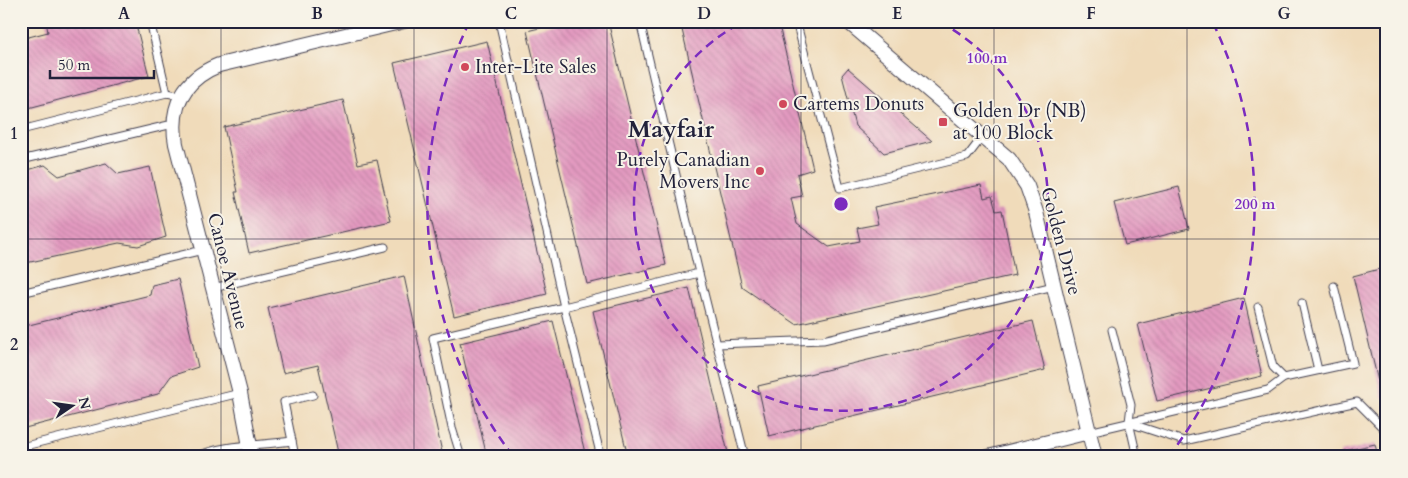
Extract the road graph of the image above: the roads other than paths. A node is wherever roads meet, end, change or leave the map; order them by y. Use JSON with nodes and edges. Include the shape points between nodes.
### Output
{"nodes":[{"id":1,"x":150,"y":21,"type":"edge"},
{"id":2,"x":404,"y":21,"type":"edge"},
{"id":3,"x":499,"y":21,"type":"edge"},
{"id":4,"x":640,"y":21,"type":"edge"},
{"id":5,"x":796,"y":21,"type":"edge"},
{"id":6,"x":847,"y":21,"type":"edge"},
{"id":7,"x":372,"y":25,"type":"edge"},
{"id":8,"x":167,"y":93,"type":"junction"},
{"id":9,"x":182,"y":96,"type":"junction"},
{"id":10,"x":173,"y":124,"type":"junction"},
{"id":11,"x":21,"y":130,"type":"edge"},
{"id":12,"x":983,"y":136,"type":"junction"},
{"id":13,"x":21,"y":160,"type":"edge"},
{"id":14,"x":385,"y":247,"type":"dead end"},
{"id":15,"x":203,"y":250,"type":"junction"},
{"id":16,"x":699,"y":273,"type":"junction"},
{"id":17,"x":1054,"y":286,"type":"junction"},
{"id":18,"x":1334,"y":286,"type":"dead end"},
{"id":19,"x":213,"y":288,"type":"junction"},
{"id":20,"x":21,"y":293,"type":"edge"},
{"id":21,"x":1302,"y":302,"type":"dead end"},
{"id":22,"x":564,"y":307,"type":"junction"},
{"id":23,"x":1258,"y":307,"type":"dead end"},
{"id":24,"x":1112,"y":330,"type":"dead end"},
{"id":25,"x":717,"y":344,"type":"junction"},
{"id":26,"x":1318,"y":370,"type":"junction"},
{"id":27,"x":1284,"y":378,"type":"junction"},
{"id":28,"x":240,"y":393,"type":"junction"},
{"id":29,"x":313,"y":395,"type":"dead end"},
{"id":30,"x":1129,"y":422,"type":"junction"},
{"id":31,"x":1089,"y":432,"type":"junction"},
{"id":32,"x":1387,"y":432,"type":"edge"},
{"id":33,"x":292,"y":441,"type":"junction"},
{"id":34,"x":21,"y":447,"type":"edge"},
{"id":35,"x":251,"y":450,"type":"edge"},
{"id":36,"x":195,"y":457,"type":"edge"},
{"id":37,"x":295,"y":457,"type":"edge"},
{"id":38,"x":461,"y":457,"type":"edge"},
{"id":39,"x":601,"y":457,"type":"edge"},
{"id":40,"x":745,"y":457,"type":"edge"},
{"id":41,"x":988,"y":457,"type":"edge"},
{"id":42,"x":1095,"y":457,"type":"edge"},
{"id":43,"x":1137,"y":457,"type":"edge"}],
"edges":[{"from":1,"to":8,"type":"lane"},
{"from":2,"to":7,"type":"street"},
{"from":3,"to":22,"type":"lane"},
{"from":4,"to":16,"type":"lane"},
{"from":5,"to":12,"type":"lane","via":[[840,188],[967,157]]},
{"from":6,"to":12,"type":"street","name":"Golden Drive"},
{"from":7,"to":9,"type":"street","via":[[219,65],[198,75]]},
{"from":8,"to":9,"type":"lane"},
{"from":8,"to":11,"type":"lane"},
{"from":9,"to":10,"type":"street"},
{"from":10,"to":13,"type":"lane"},
{"from":10,"to":15,"type":"street","name":"Canoe Avenue"},
{"from":12,"to":17,"type":"street","name":"Golden Drive","via":[[1008,160],[1027,186]]},
{"from":14,"to":19,"type":"lane"},
{"from":15,"to":19,"type":"street","name":"Canoe Avenue"},
{"from":15,"to":20,"type":"lane"},
{"from":16,"to":22,"type":"lane"},
{"from":16,"to":25,"type":"lane"},
{"from":17,"to":25,"type":"lane","via":[[824,340]]},
{"from":17,"to":31,"type":"street","name":"Golden Drive"},
{"from":18,"to":26,"type":"lane","via":[[1352,363]]},
{"from":19,"to":28,"type":"street","name":"Canoe Avenue"},
{"from":21,"to":26,"type":"lane"},
{"from":22,"to":38,"type":"lane","via":[[433,338]]},
{"from":22,"to":39,"type":"lane"},
{"from":23,"to":27,"type":"lane","via":[[1273,367]]},
{"from":24,"to":30,"type":"lane","via":[[1130,405]]},
{"from":25,"to":40,"type":"lane"},
{"from":26,"to":27,"type":"lane"},
{"from":27,"to":30,"type":"lane","via":[[1268,390]]},
{"from":28,"to":34,"type":"lane"},
{"from":28,"to":35,"type":"street","name":"Canoe Avenue"},
{"from":29,"to":33,"type":"lane","via":[[284,402]]},
{"from":30,"to":31,"type":"lane"},
{"from":30,"to":32,"type":"lane","via":[[1184,441],[1357,402]]},
{"from":30,"to":43,"type":"lane"},
{"from":31,"to":41,"type":"street"},
{"from":31,"to":42,"type":"street","name":"Golden Drive"},
{"from":33,"to":35,"type":"lane"},
{"from":33,"to":37,"type":"lane"},
{"from":35,"to":36,"type":"lane"}]}
